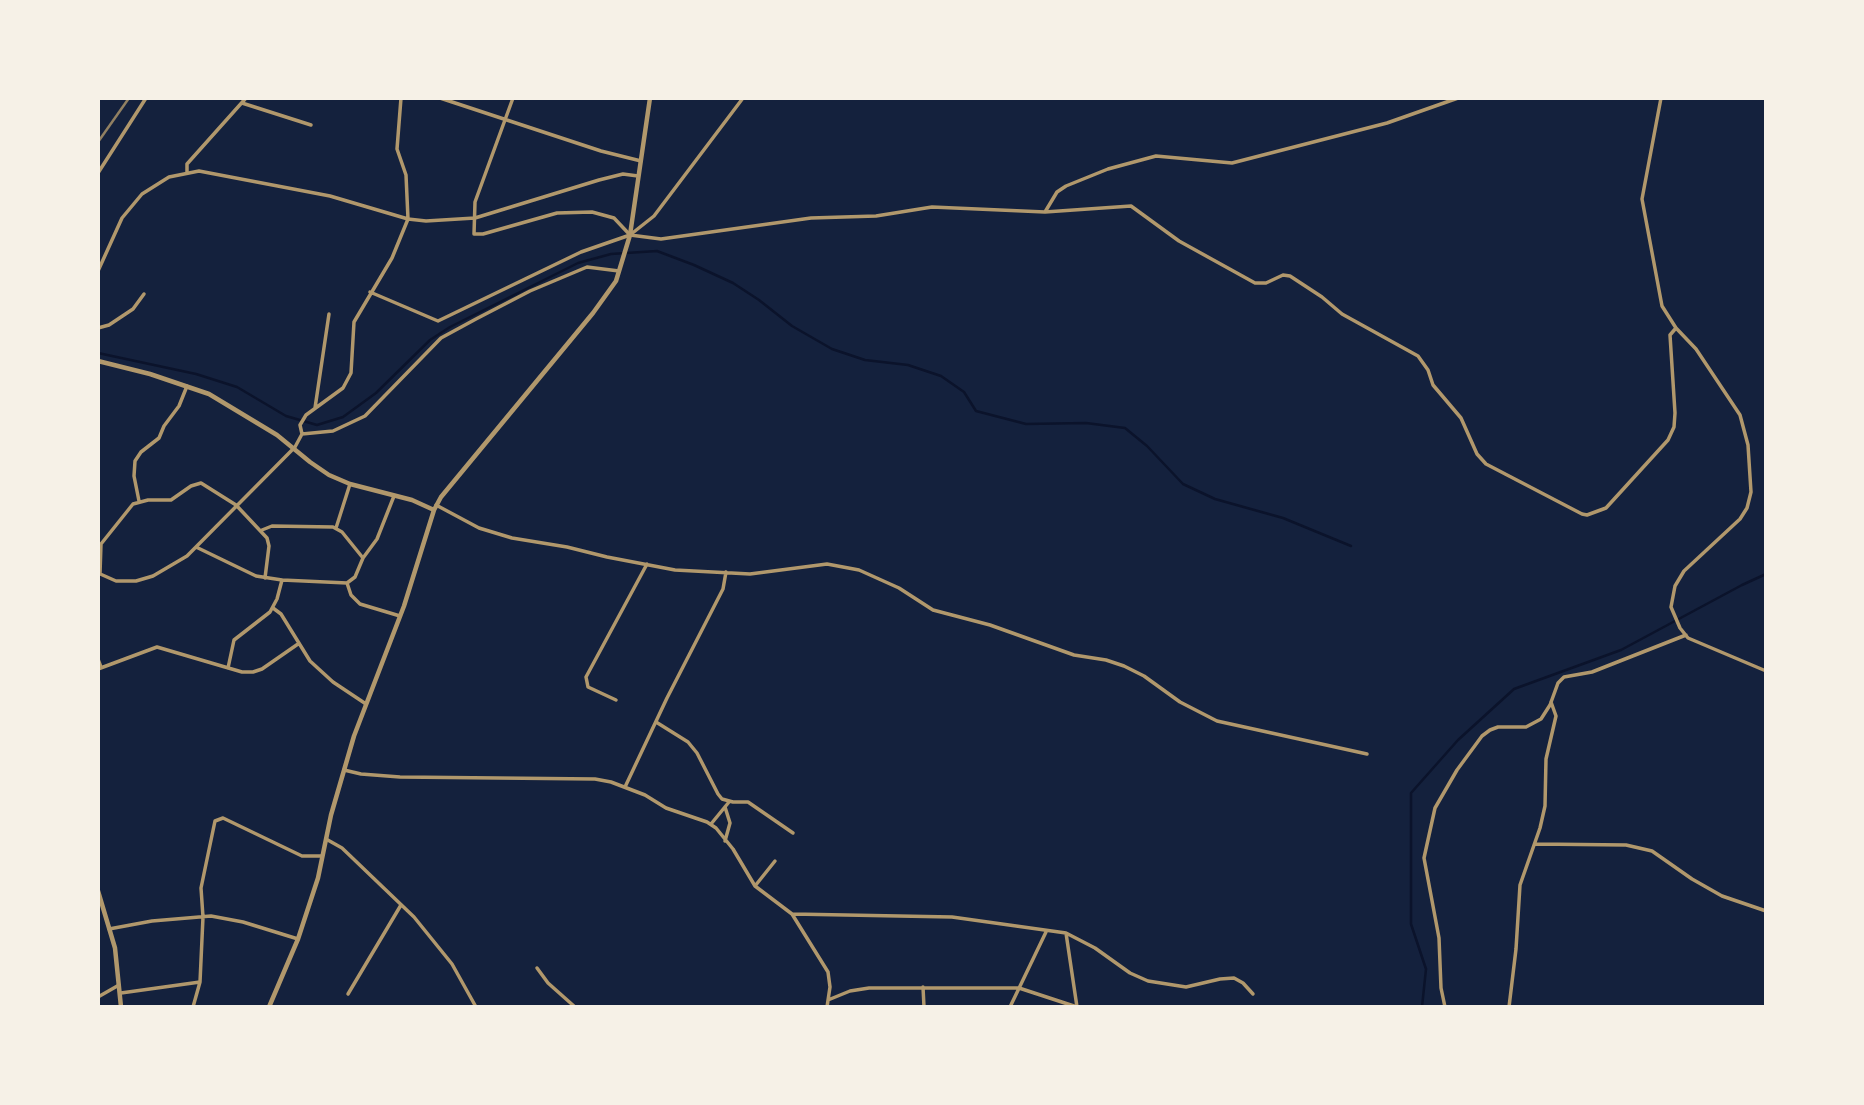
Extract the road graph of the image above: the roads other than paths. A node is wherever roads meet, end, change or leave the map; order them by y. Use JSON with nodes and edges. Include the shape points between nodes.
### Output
{"nodes":[{"id":1,"x":146,"y":98,"type":"edge"},
{"id":2,"x":246,"y":98,"type":"edge"},
{"id":3,"x":401,"y":98,"type":"edge"},
{"id":4,"x":440,"y":98,"type":"edge"},
{"id":5,"x":513,"y":98,"type":"edge"},
{"id":6,"x":650,"y":98,"type":"edge"},
{"id":7,"x":743,"y":98,"type":"edge"},
{"id":8,"x":1458,"y":98,"type":"edge"},
{"id":9,"x":1661,"y":98,"type":"edge"},
{"id":10,"x":242,"y":103,"type":"junction"},
{"id":11,"x":506,"y":119,"type":"junction"},
{"id":12,"x":311,"y":125,"type":"dead end"},
{"id":13,"x":641,"y":161,"type":"junction"},
{"id":14,"x":98,"y":173,"type":"edge"},
{"id":15,"x":187,"y":173,"type":"junction"},
{"id":16,"x":639,"y":176,"type":"junction"},
{"id":17,"x":1045,"y":212,"type":"junction"},
{"id":18,"x":475,"y":218,"type":"junction"},
{"id":19,"x":408,"y":219,"type":"junction"},
{"id":20,"x":630,"y":235,"type":"junction"},
{"id":21,"x":98,"y":271,"type":"edge"},
{"id":22,"x":619,"y":271,"type":"junction"},
{"id":23,"x":370,"y":292,"type":"junction"},
{"id":24,"x":144,"y":293,"type":"dead end"},
{"id":25,"x":329,"y":314,"type":"dead end"},
{"id":26,"x":98,"y":328,"type":"edge"},
{"id":27,"x":1676,"y":328,"type":"junction"},
{"id":28,"x":98,"y":361,"type":"edge"},
{"id":29,"x":187,"y":386,"type":"junction"},
{"id":30,"x":315,"y":408,"type":"junction"},
{"id":31,"x":302,"y":435,"type":"junction"},
{"id":32,"x":295,"y":447,"type":"junction"},
{"id":33,"x":350,"y":484,"type":"junction"},
{"id":34,"x":394,"y":496,"type":"junction"},
{"id":35,"x":139,"y":502,"type":"junction"},
{"id":36,"x":236,"y":505,"type":"junction"},
{"id":37,"x":435,"y":508,"type":"junction"},
{"id":38,"x":336,"y":528,"type":"junction"},
{"id":39,"x":261,"y":531,"type":"junction"},
{"id":40,"x":196,"y":547,"type":"junction"},
{"id":41,"x":99,"y":550,"type":"edge"},
{"id":42,"x":363,"y":558,"type":"junction"},
{"id":43,"x":647,"y":564,"type":"junction"},
{"id":44,"x":726,"y":572,"type":"junction"},
{"id":45,"x":99,"y":574,"type":"edge"},
{"id":46,"x":265,"y":578,"type":"junction"},
{"id":47,"x":282,"y":580,"type":"junction"},
{"id":48,"x":346,"y":583,"type":"junction"},
{"id":49,"x":273,"y":608,"type":"junction"},
{"id":50,"x":400,"y":616,"type":"junction"},
{"id":51,"x":1686,"y":635,"type":"junction"},
{"id":52,"x":298,"y":644,"type":"junction"},
{"id":53,"x":98,"y":659,"type":"edge"},
{"id":54,"x":100,"y":668,"type":"edge"},
{"id":55,"x":228,"y":668,"type":"junction"},
{"id":56,"x":1766,"y":671,"type":"edge"},
{"id":57,"x":616,"y":700,"type":"dead end"},
{"id":58,"x":1551,"y":702,"type":"junction"},
{"id":59,"x":366,"y":704,"type":"junction"},
{"id":60,"x":656,"y":722,"type":"junction"},
{"id":61,"x":1367,"y":754,"type":"dead end"},
{"id":62,"x":344,"y":770,"type":"junction"},
{"id":63,"x":625,"y":787,"type":"junction"},
{"id":64,"x":729,"y":802,"type":"junction"},
{"id":65,"x":725,"y":807,"type":"junction"},
{"id":66,"x":711,"y":824,"type":"junction"},
{"id":67,"x":793,"y":833,"type":"dead end"},
{"id":68,"x":326,"y":839,"type":"junction"},
{"id":69,"x":725,"y":841,"type":"junction"},
{"id":70,"x":1535,"y":844,"type":"junction"},
{"id":71,"x":322,"y":856,"type":"junction"},
{"id":72,"x":775,"y":861,"type":"dead end"},
{"id":73,"x":755,"y":886,"type":"junction"},
{"id":74,"x":98,"y":891,"type":"edge"},
{"id":75,"x":100,"y":905,"type":"edge"},
{"id":76,"x":401,"y":905,"type":"junction"},
{"id":77,"x":1766,"y":911,"type":"edge"},
{"id":78,"x":792,"y":914,"type":"junction"},
{"id":79,"x":203,"y":917,"type":"junction"},
{"id":80,"x":109,"y":929,"type":"junction"},
{"id":81,"x":1046,"y":932,"type":"junction"},
{"id":82,"x":1066,"y":933,"type":"junction"},
{"id":83,"x":298,"y":939,"type":"junction"},
{"id":84,"x":537,"y":968,"type":"dead end"},
{"id":85,"x":200,"y":982,"type":"junction"},
{"id":86,"x":120,"y":985,"type":"junction"},
{"id":87,"x":923,"y":987,"type":"junction"},
{"id":88,"x":1019,"y":988,"type":"junction"},
{"id":89,"x":121,"y":993,"type":"junction"},
{"id":90,"x":1253,"y":993,"type":"dead end"},
{"id":91,"x":348,"y":994,"type":"dead end"},
{"id":92,"x":98,"y":997,"type":"edge"},
{"id":93,"x":828,"y":1000,"type":"junction"},
{"id":94,"x":121,"y":1007,"type":"edge"},
{"id":95,"x":193,"y":1007,"type":"edge"},
{"id":96,"x":269,"y":1007,"type":"edge"},
{"id":97,"x":475,"y":1007,"type":"edge"},
{"id":98,"x":575,"y":1007,"type":"edge"},
{"id":99,"x":827,"y":1007,"type":"edge"},
{"id":100,"x":924,"y":1007,"type":"edge"},
{"id":101,"x":1010,"y":1007,"type":"edge"},
{"id":102,"x":1077,"y":1007,"type":"edge"},
{"id":103,"x":1445,"y":1007,"type":"edge"},
{"id":104,"x":1508,"y":1007,"type":"edge"}],
"edges":[{"from":1,"to":14,"type":"street"},
{"from":2,"to":10,"type":"street"},
{"from":3,"to":19,"type":"street","via":[[397,149],[406,175]]},
{"from":4,"to":11,"type":"street"},
{"from":5,"to":11,"type":"street"},
{"from":6,"to":13,"type":"street"},
{"from":7,"to":20,"type":"street","via":[[654,216]]},
{"from":8,"to":17,"type":"street","via":[[1387,123],[1232,163],[1156,156],[1108,169],[1057,192]]},
{"from":9,"to":27,"type":"street","via":[[1642,199],[1662,306]]},
{"from":10,"to":12,"type":"street"},
{"from":10,"to":15,"type":"street","via":[[187,164]]},
{"from":11,"to":13,"type":"street"},
{"from":11,"to":18,"type":"street","via":[[475,202]]},
{"from":13,"to":16,"type":"street"},
{"from":15,"to":19,"type":"street","via":[[199,171],[330,196]]},
{"from":15,"to":21,"type":"street","via":[[169,177],[142,194],[122,218]]},
{"from":16,"to":18,"type":"street","via":[[623,174],[599,180]]},
{"from":16,"to":20,"type":"street"},
{"from":17,"to":20,"type":"street","via":[[932,207],[661,239]]},
{"from":17,"to":27,"type":"street","via":[[1131,206],[1179,241],[1255,283],[1290,276],[1342,314],[1418,356],[1486,464],[1582,514],[1606,508],[1668,440],[1674,427],[1671,334]]},
{"from":18,"to":19,"type":"street"},
{"from":18,"to":20,"type":"street","via":[[474,234],[483,234],[557,213],[592,212],[614,218]]},
{"from":19,"to":23,"type":"street"},
{"from":20,"to":22,"type":"street"},
{"from":20,"to":23,"type":"street","via":[[581,252],[438,321]]},
{"from":22,"to":31,"type":"street","via":[[587,267],[530,291],[441,338],[365,416],[333,430]]},
{"from":22,"to":37,"type":"street","via":[[593,313]]},
{"from":23,"to":30,"type":"street","via":[[354,322],[351,373],[343,388]]},
{"from":24,"to":26,"type":"street","via":[[133,309]]},
{"from":25,"to":30,"type":"street"},
{"from":27,"to":51,"type":"street","via":[[1696,349],[1740,415],[1748,444],[1751,492],[1740,519],[1679,578],[1671,598],[1672,611]]},
{"from":28,"to":29,"type":"street"},
{"from":29,"to":32,"type":"street","via":[[234,407]]},
{"from":29,"to":35,"type":"street","via":[[159,438],[135,461]]},
{"from":30,"to":31,"type":"street","via":[[300,425]]},
{"from":31,"to":32,"type":"street"},
{"from":32,"to":33,"type":"street","via":[[320,470]]},
{"from":32,"to":36,"type":"street"},
{"from":33,"to":34,"type":"street"},
{"from":33,"to":38,"type":"street"},
{"from":34,"to":37,"type":"street"},
{"from":34,"to":42,"type":"street","via":[[377,539]]},
{"from":35,"to":36,"type":"street","via":[[171,500],[201,483]]},
{"from":35,"to":41,"type":"street"},
{"from":36,"to":39,"type":"street"},
{"from":36,"to":40,"type":"street"},
{"from":37,"to":43,"type":"street","via":[[498,534]]},
{"from":37,"to":50,"type":"street"},
{"from":38,"to":39,"type":"street","via":[[272,526]]},
{"from":38,"to":42,"type":"street"},
{"from":39,"to":46,"type":"street","via":[[269,546]]},
{"from":40,"to":45,"type":"street","via":[[153,576],[136,581],[116,581]]},
{"from":40,"to":46,"type":"street"},
{"from":41,"to":45,"type":"street"},
{"from":42,"to":48,"type":"street","via":[[355,577]]},
{"from":43,"to":44,"type":"street"},
{"from":43,"to":57,"type":"street","via":[[586,677],[588,687]]},
{"from":44,"to":60,"type":"street","via":[[723,589]]},
{"from":44,"to":61,"type":"street","via":[[762,573],[827,564],[859,570],[933,610],[1074,655],[1124,666],[1217,721]]},
{"from":46,"to":47,"type":"street"},
{"from":47,"to":48,"type":"street"},
{"from":47,"to":49,"type":"street"},
{"from":48,"to":50,"type":"street","via":[[360,604]]},
{"from":49,"to":52,"type":"street"},
{"from":49,"to":55,"type":"street","via":[[234,640]]},
{"from":50,"to":59,"type":"street"},
{"from":51,"to":56,"type":"street"},
{"from":51,"to":58,"type":"street","via":[[1592,672],[1564,677]]},
{"from":52,"to":55,"type":"street","via":[[258,671]]},
{"from":52,"to":59,"type":"street","via":[[332,682]]},
{"from":53,"to":54,"type":"street"},
{"from":54,"to":55,"type":"street","via":[[157,647]]},
{"from":58,"to":70,"type":"street","via":[[1556,716],[1546,759],[1545,806]]},
{"from":58,"to":103,"type":"street","via":[[1545,715],[1532,725],[1486,732],[1436,808],[1424,867],[1439,938]]},
{"from":59,"to":62,"type":"street"},
{"from":60,"to":63,"type":"street"},
{"from":60,"to":64,"type":"street","via":[[688,742],[718,794]]},
{"from":62,"to":63,"type":"street","via":[[400,777],[595,779]]},
{"from":62,"to":68,"type":"street"},
{"from":63,"to":66,"type":"street"},
{"from":64,"to":65,"type":"street"},
{"from":64,"to":67,"type":"street","via":[[748,802]]},
{"from":65,"to":66,"type":"street"},
{"from":65,"to":69,"type":"street","via":[[730,823]]},
{"from":66,"to":69,"type":"street"},
{"from":68,"to":71,"type":"street"},
{"from":68,"to":76,"type":"street","via":[[342,848]]},
{"from":69,"to":73,"type":"street"},
{"from":70,"to":77,"type":"street","via":[[1626,845],[1652,851],[1723,896]]},
{"from":70,"to":104,"type":"street","via":[[1518,896]]},
{"from":71,"to":79,"type":"street","via":[[303,856],[218,819],[201,888]]},
{"from":71,"to":83,"type":"street"},
{"from":72,"to":73,"type":"street"},
{"from":73,"to":78,"type":"street"},
{"from":74,"to":75,"type":"street"},
{"from":75,"to":80,"type":"street"},
{"from":76,"to":91,"type":"street"},
{"from":76,"to":97,"type":"street","via":[[452,964]]},
{"from":78,"to":81,"type":"street","via":[[952,917]]},
{"from":78,"to":93,"type":"street","via":[[828,972]]},
{"from":79,"to":80,"type":"street"},
{"from":79,"to":83,"type":"street","via":[[243,922]]},
{"from":79,"to":85,"type":"street"},
{"from":80,"to":86,"type":"street"},
{"from":81,"to":82,"type":"street"},
{"from":81,"to":88,"type":"street"},
{"from":82,"to":90,"type":"street","via":[[1130,973],[1157,984],[1186,987],[1234,978]]},
{"from":82,"to":102,"type":"street"},
{"from":83,"to":96,"type":"street"},
{"from":84,"to":98,"type":"street"},
{"from":85,"to":89,"type":"street"},
{"from":85,"to":95,"type":"street"},
{"from":86,"to":89,"type":"street"},
{"from":86,"to":92,"type":"street"},
{"from":87,"to":88,"type":"street"},
{"from":87,"to":93,"type":"street","via":[[860,989]]},
{"from":87,"to":100,"type":"street"},
{"from":88,"to":101,"type":"street"},
{"from":88,"to":102,"type":"street"},
{"from":89,"to":94,"type":"street"},
{"from":93,"to":99,"type":"street"}]}
